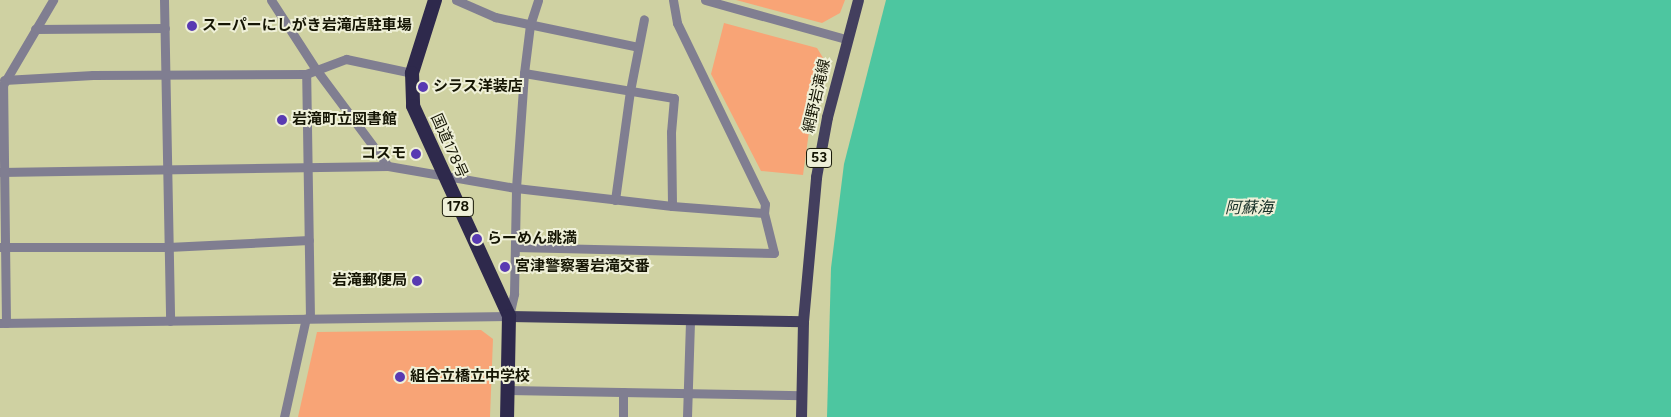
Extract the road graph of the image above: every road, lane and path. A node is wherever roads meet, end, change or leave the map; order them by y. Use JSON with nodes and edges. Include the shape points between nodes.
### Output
{"nodes":[{"id":1,"x":53,"y":0,"type":"edge"},
{"id":2,"x":164,"y":0,"type":"edge"},
{"id":3,"x":272,"y":0,"type":"edge"},
{"id":4,"x":435,"y":0,"type":"edge"},
{"id":5,"x":456,"y":0,"type":"edge"},
{"id":6,"x":538,"y":0,"type":"edge"},
{"id":7,"x":673,"y":0,"type":"edge"},
{"id":8,"x":705,"y":0,"type":"edge"},
{"id":9,"x":858,"y":0,"type":"edge"},
{"id":10,"x":644,"y":19,"type":"dead end"},
{"id":11,"x":530,"y":25,"type":"junction"},
{"id":12,"x":165,"y":28,"type":"junction"},
{"id":13,"x":35,"y":29,"type":"junction"},
{"id":14,"x":846,"y":39,"type":"junction"},
{"id":15,"x":638,"y":47,"type":"junction"},
{"id":16,"x":315,"y":68,"type":"junction"},
{"id":17,"x":412,"y":73,"type":"junction"},
{"id":18,"x":524,"y":73,"type":"junction"},
{"id":19,"x":306,"y":74,"type":"junction"},
{"id":20,"x":165,"y":75,"type":"junction"},
{"id":21,"x":2,"y":78,"type":"edge"},
{"id":22,"x":630,"y":91,"type":"junction"},
{"id":23,"x":388,"y":166,"type":"junction"},
{"id":24,"x":308,"y":167,"type":"junction"},
{"id":25,"x":166,"y":169,"type":"junction"},
{"id":26,"x":2,"y":172,"type":"edge"},
{"id":27,"x":443,"y":176,"type":"junction"},
{"id":28,"x":516,"y":188,"type":"junction"},
{"id":29,"x":616,"y":200,"type":"junction"},
{"id":30,"x":672,"y":206,"type":"junction"},
{"id":31,"x":764,"y":213,"type":"junction"},
{"id":32,"x":308,"y":240,"type":"junction"},
{"id":33,"x":2,"y":247,"type":"edge"},
{"id":34,"x":168,"y":247,"type":"junction"},
{"id":35,"x":515,"y":247,"type":"junction"},
{"id":36,"x":508,"y":316,"type":"junction"},
{"id":37,"x":308,"y":318,"type":"junction"},
{"id":38,"x":690,"y":319,"type":"junction"},
{"id":39,"x":803,"y":320,"type":"junction"},
{"id":40,"x":170,"y":321,"type":"junction"},
{"id":41,"x":3,"y":323,"type":"edge"},
{"id":42,"x":507,"y":390,"type":"junction"},
{"id":43,"x":623,"y":392,"type":"junction"},
{"id":44,"x":688,"y":393,"type":"junction"},
{"id":45,"x":802,"y":395,"type":"junction"},
{"id":46,"x":284,"y":417,"type":"edge"},
{"id":47,"x":507,"y":417,"type":"edge"},
{"id":48,"x":623,"y":417,"type":"edge"},
{"id":49,"x":687,"y":417,"type":"edge"},
{"id":50,"x":801,"y":417,"type":"edge"}],
"edges":[{"from":1,"to":13,"type":"street"},
{"from":2,"to":12,"type":"street"},
{"from":3,"to":16,"type":"street"},
{"from":4,"to":17,"type":"highway","name":"国道178号","number":"178"},
{"from":5,"to":11,"type":"street","via":[[496,17]]},
{"from":6,"to":11,"type":"street"},
{"from":7,"to":31,"type":"street","via":[[677,24],[765,204]]},
{"from":8,"to":14,"type":"street"},
{"from":9,"to":14,"type":"main road","name":"網野岩滝線","number":"53"},
{"from":10,"to":15,"type":"street"},
{"from":11,"to":15,"type":"street"},
{"from":11,"to":18,"type":"street"},
{"from":12,"to":13,"type":"street"},
{"from":12,"to":20,"type":"street"},
{"from":13,"to":21,"type":"street"},
{"from":14,"to":39,"type":"main road","name":"網野岩滝線","number":"53","via":[[816,176]]},
{"from":15,"to":22,"type":"street"},
{"from":16,"to":17,"type":"street","via":[[346,59]]},
{"from":16,"to":19,"type":"street"},
{"from":16,"to":23,"type":"street"},
{"from":17,"to":27,"type":"highway","name":"国道178号","number":"178","via":[[413,106]]},
{"from":18,"to":22,"type":"street"},
{"from":18,"to":28,"type":"street"},
{"from":19,"to":20,"type":"street"},
{"from":19,"to":24,"type":"street"},
{"from":20,"to":21,"type":"street"},
{"from":20,"to":25,"type":"street"},
{"from":21,"to":26,"type":"street"},
{"from":22,"to":29,"type":"street"},
{"from":22,"to":30,"type":"street","via":[[674,98]]},
{"from":23,"to":24,"type":"street"},
{"from":23,"to":27,"type":"street"},
{"from":24,"to":25,"type":"street"},
{"from":24,"to":32,"type":"street"},
{"from":25,"to":26,"type":"street"},
{"from":25,"to":34,"type":"street"},
{"from":26,"to":33,"type":"street"},
{"from":27,"to":28,"type":"street"},
{"from":27,"to":36,"type":"highway","name":"国道178号","number":"178"},
{"from":28,"to":29,"type":"street"},
{"from":28,"to":35,"type":"street"},
{"from":29,"to":30,"type":"street"},
{"from":30,"to":31,"type":"street"},
{"from":31,"to":35,"type":"street","via":[[774,252]]},
{"from":32,"to":34,"type":"street"},
{"from":32,"to":37,"type":"street"},
{"from":33,"to":34,"type":"street"},
{"from":33,"to":41,"type":"street"},
{"from":34,"to":40,"type":"street"},
{"from":35,"to":36,"type":"street","via":[[514,294]]},
{"from":36,"to":37,"type":"street"},
{"from":36,"to":38,"type":"main road"},
{"from":36,"to":42,"type":"highway","name":"国道178号","number":"178"},
{"from":37,"to":40,"type":"street"},
{"from":37,"to":46,"type":"street"},
{"from":38,"to":39,"type":"main road"},
{"from":38,"to":44,"type":"street"},
{"from":39,"to":45,"type":"main road","name":"網野岩滝線","number":"53"},
{"from":40,"to":41,"type":"street"},
{"from":42,"to":43,"type":"street"},
{"from":42,"to":47,"type":"highway","name":"国道178号","number":"178"},
{"from":43,"to":44,"type":"street"},
{"from":43,"to":48,"type":"street"},
{"from":44,"to":45,"type":"street"},
{"from":44,"to":49,"type":"street"},
{"from":45,"to":50,"type":"main road","name":"網野岩滝線","number":"53"}]}
